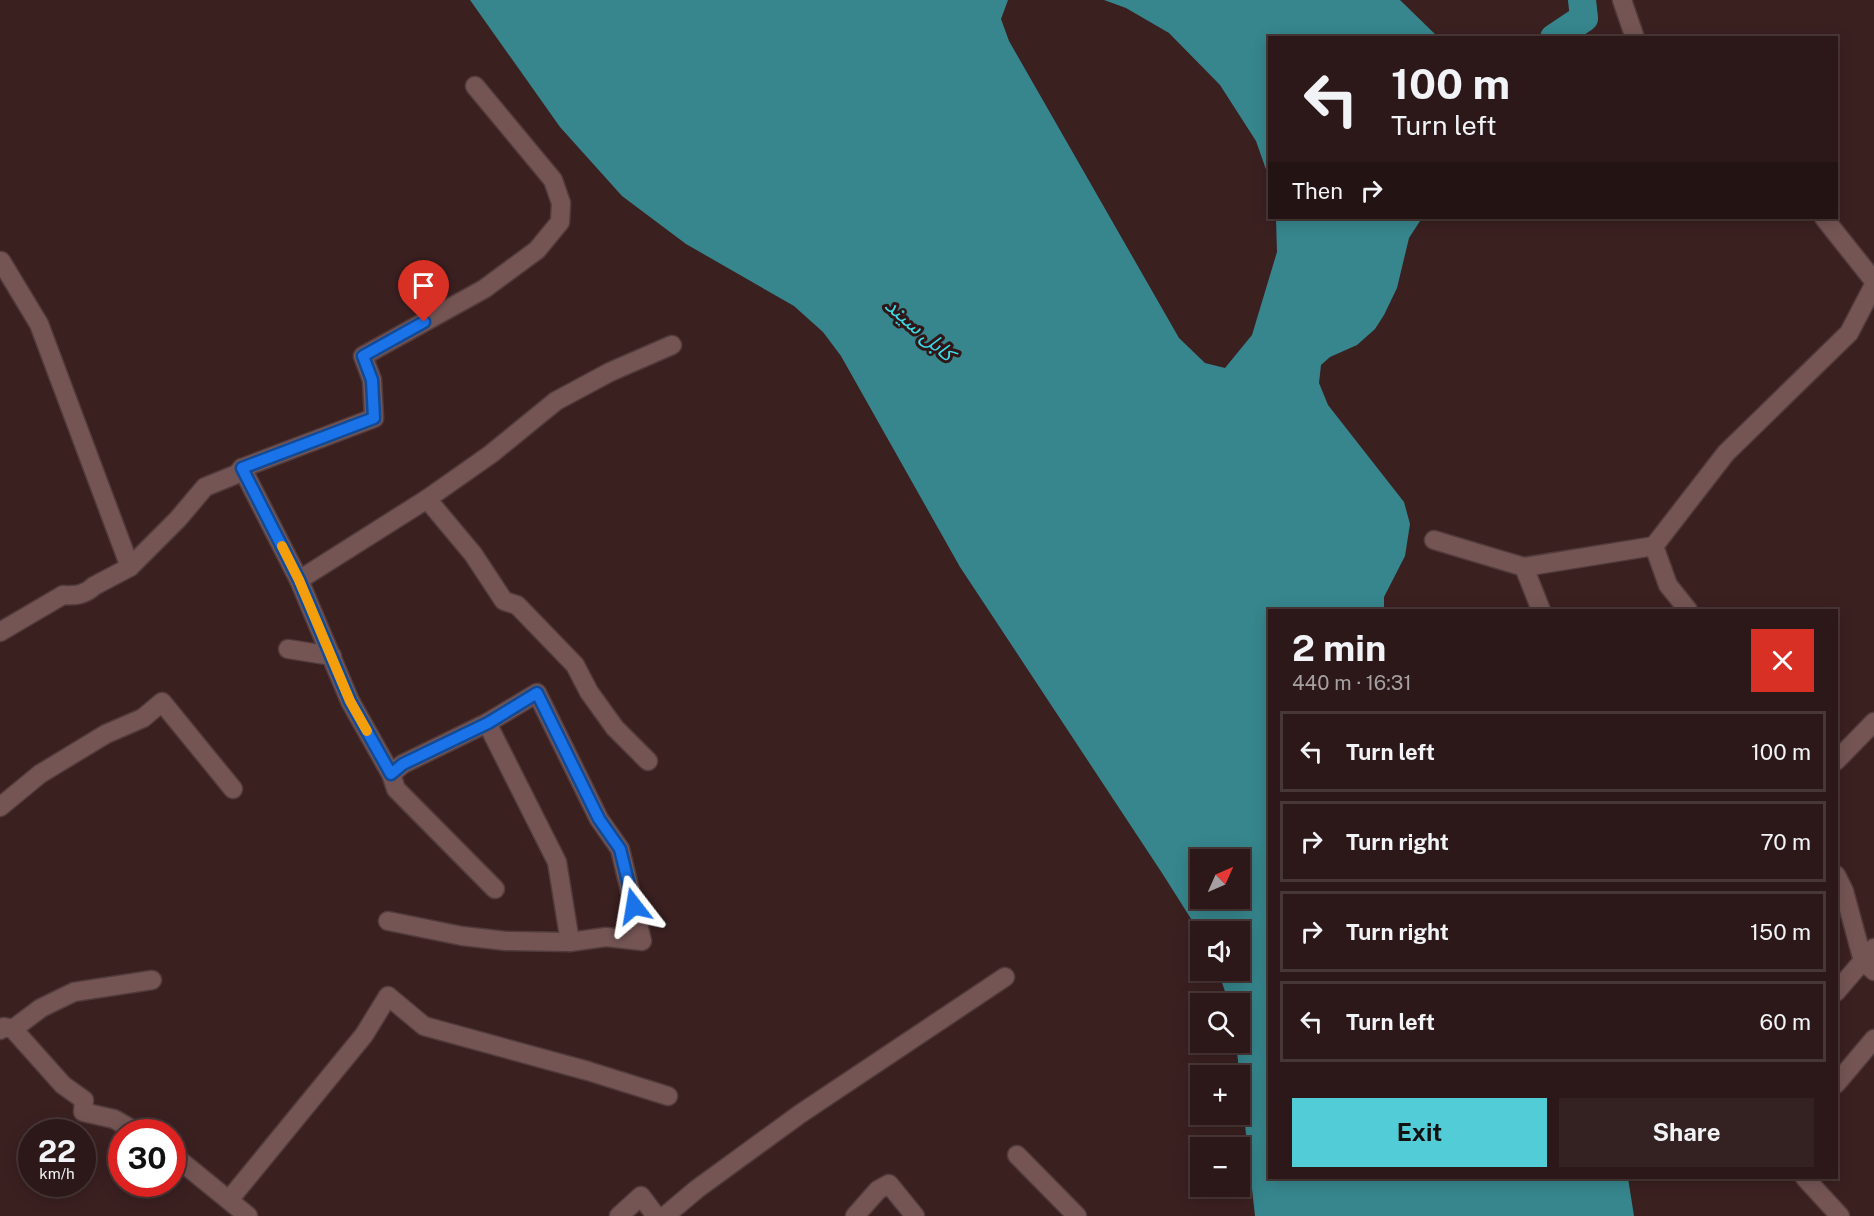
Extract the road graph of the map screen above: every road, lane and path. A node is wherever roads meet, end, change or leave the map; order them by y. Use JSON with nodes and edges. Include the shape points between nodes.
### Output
{"nodes":[{"id":1,"x":1622,"y":0,"type":"edge"},
{"id":2,"x":1634,"y":36,"type":"edge"},
{"id":3,"x":475,"y":86,"type":"dead end"},
{"id":4,"x":1825,"y":219,"type":"edge"},
{"id":5,"x":1,"y":261,"type":"edge"},
{"id":6,"x":1874,"y":283,"type":"edge"},
{"id":7,"x":672,"y":345,"type":"dead end"},
{"id":8,"x":242,"y":468,"type":"junction"},
{"id":9,"x":427,"y":500,"type":"junction"},
{"id":10,"x":1434,"y":540,"type":"dead end"},
{"id":11,"x":1654,"y":546,"type":"junction"},
{"id":12,"x":130,"y":567,"type":"junction"},
{"id":13,"x":1524,"y":567,"type":"junction"},
{"id":14,"x":299,"y":580,"type":"junction"},
{"id":15,"x":1541,"y":609,"type":"edge"},
{"id":16,"x":1687,"y":609,"type":"edge"},
{"id":17,"x":0,"y":632,"type":"edge"},
{"id":18,"x":288,"y":649,"type":"dead end"},
{"id":19,"x":332,"y":656,"type":"junction"},
{"id":20,"x":488,"y":723,"type":"junction"},
{"id":21,"x":1874,"y":723,"type":"edge"},
{"id":22,"x":1838,"y":759,"type":"edge"},
{"id":23,"x":648,"y":761,"type":"dead end"},
{"id":24,"x":391,"y":774,"type":"junction"},
{"id":25,"x":233,"y":789,"type":"dead end"},
{"id":26,"x":0,"y":807,"type":"edge"},
{"id":27,"x":1838,"y":879,"type":"edge"},
{"id":28,"x":495,"y":889,"type":"dead end"},
{"id":29,"x":388,"y":921,"type":"dead end"},
{"id":30,"x":570,"y":942,"type":"junction"},
{"id":31,"x":1870,"y":960,"type":"edge"},
{"id":32,"x":1005,"y":977,"type":"dead end"},
{"id":33,"x":152,"y":980,"type":"dead end"},
{"id":34,"x":1838,"y":990,"type":"edge"},
{"id":35,"x":7,"y":1029,"type":"edge"},
{"id":36,"x":1874,"y":1039,"type":"edge"},
{"id":37,"x":1838,"y":1082,"type":"edge"},
{"id":38,"x":668,"y":1096,"type":"dead end"},
{"id":39,"x":114,"y":1119,"type":"edge"},
{"id":40,"x":1017,"y":1155,"type":"dead end"},
{"id":41,"x":186,"y":1165,"type":"edge"},
{"id":42,"x":1806,"y":1179,"type":"edge"},
{"id":43,"x":229,"y":1200,"type":"junction"},
{"id":44,"x":248,"y":1216,"type":"edge"},
{"id":45,"x":620,"y":1216,"type":"edge"},
{"id":46,"x":656,"y":1216,"type":"edge"},
{"id":47,"x":665,"y":1216,"type":"edge"},
{"id":48,"x":855,"y":1216,"type":"edge"},
{"id":49,"x":915,"y":1216,"type":"edge"},
{"id":50,"x":1075,"y":1216,"type":"edge"},
{"id":51,"x":1840,"y":1216,"type":"edge"}],
"edges":[{"from":1,"to":2,"type":"street"},
{"from":3,"to":8,"type":"street","via":[[553,180],[561,203],[560,222],[537,250],[484,289],[363,356],[372,380],[374,418]]},
{"from":4,"to":6,"type":"street"},
{"from":5,"to":12,"type":"street","via":[[39,324]]},
{"from":6,"to":11,"type":"street","via":[[1849,333],[1726,453]]},
{"from":7,"to":9,"type":"street","via":[[556,401]]},
{"from":8,"to":12,"type":"street","via":[[237,474],[205,487]]},
{"from":8,"to":14,"type":"street"},
{"from":9,"to":14,"type":"street"},
{"from":9,"to":23,"type":"street","via":[[473,554],[504,601],[517,605],[575,665],[615,728]]},
{"from":10,"to":13,"type":"street"},
{"from":11,"to":13,"type":"street"},
{"from":11,"to":16,"type":"street","via":[[1668,585]]},
{"from":12,"to":17,"type":"street","via":[[90,590],[63,595]]},
{"from":13,"to":15,"type":"street"},
{"from":14,"to":19,"type":"street"},
{"from":18,"to":19,"type":"street"},
{"from":19,"to":24,"type":"street","via":[[350,701]]},
{"from":20,"to":24,"type":"street","via":[[403,764]]},
{"from":20,"to":30,"type":"street","via":[[557,862]]},
{"from":20,"to":30,"type":"street","via":[[537,693],[599,819],[620,849],[642,941],[606,937]]},
{"from":21,"to":22,"type":"street"},
{"from":24,"to":28,"type":"street","via":[[396,789]]},
{"from":25,"to":26,"type":"street","via":[[162,702],[143,718],[106,734],[40,774]]},
{"from":27,"to":31,"type":"street"},
{"from":29,"to":30,"type":"street","via":[[462,936]]},
{"from":31,"to":34,"type":"street"},
{"from":32,"to":47,"type":"street","via":[[800,1114]]},
{"from":33,"to":35,"type":"street","via":[[74,992]]},
{"from":35,"to":39,"type":"street","via":[[84,1101],[83,1112]]},
{"from":36,"to":37,"type":"street"},
{"from":38,"to":43,"type":"street","via":[[424,1026],[388,996],[364,1035]]},
{"from":40,"to":50,"type":"street"},
{"from":41,"to":43,"type":"street"},
{"from":42,"to":51,"type":"street"},
{"from":43,"to":44,"type":"street"},
{"from":45,"to":46,"type":"street","via":[[641,1197]]},
{"from":48,"to":49,"type":"street","via":[[878,1190],[889,1184]]}]}
